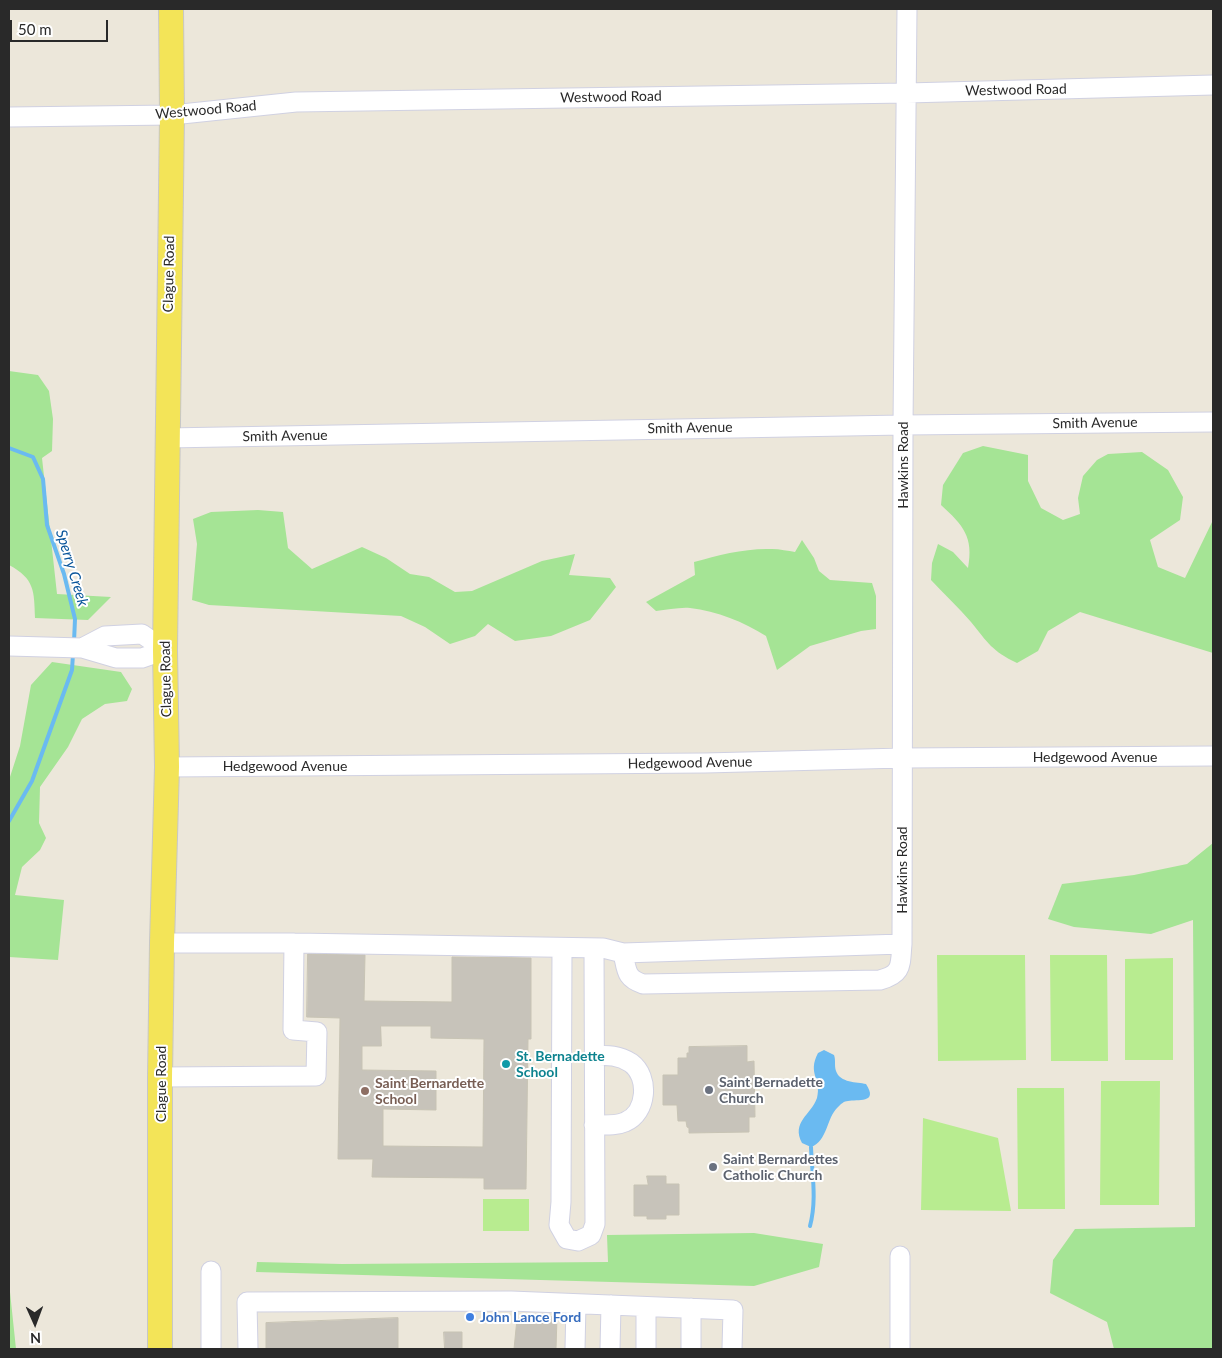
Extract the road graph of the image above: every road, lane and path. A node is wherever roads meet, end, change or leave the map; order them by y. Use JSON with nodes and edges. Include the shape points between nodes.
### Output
{"nodes":[{"id":1,"x":171,"y":9,"type":"edge"},
{"id":2,"x":907,"y":9,"type":"edge"},
{"id":3,"x":1213,"y":85,"type":"edge"},
{"id":4,"x":907,"y":93,"type":"junction"},
{"id":5,"x":172,"y":115,"type":"junction"},
{"id":6,"x":9,"y":117,"type":"edge"},
{"id":7,"x":1213,"y":422,"type":"edge"},
{"id":8,"x":903,"y":425,"type":"junction"},
{"id":9,"x":167,"y":438,"type":"junction"},
{"id":10,"x":9,"y":646,"type":"edge"},
{"id":11,"x":165,"y":650,"type":"junction"},
{"id":12,"x":1213,"y":756,"type":"edge"},
{"id":13,"x":903,"y":758,"type":"junction"},
{"id":14,"x":167,"y":767,"type":"junction"},
{"id":15,"x":294,"y":943,"type":"junction"},
{"id":16,"x":162,"y":944,"type":"junction"},
{"id":17,"x":902,"y":944,"type":"junction"},
{"id":18,"x":562,"y":948,"type":"junction"},
{"id":19,"x":594,"y":948,"type":"junction"},
{"id":20,"x":623,"y":953,"type":"junction"},
{"id":21,"x":594,"y":1056,"type":"junction"},
{"id":22,"x":160,"y":1077,"type":"junction"},
{"id":23,"x":594,"y":1125,"type":"junction"},
{"id":24,"x":900,"y":1256,"type":"dead end"},
{"id":25,"x":211,"y":1271,"type":"dead end"},
{"id":26,"x":576,"y":1304,"type":"junction"},
{"id":27,"x":611,"y":1305,"type":"junction"},
{"id":28,"x":646,"y":1307,"type":"junction"},
{"id":29,"x":690,"y":1308,"type":"junction"},
{"id":30,"x":160,"y":1349,"type":"edge"},
{"id":31,"x":211,"y":1349,"type":"edge"},
{"id":32,"x":248,"y":1349,"type":"edge"},
{"id":33,"x":575,"y":1349,"type":"edge"},
{"id":34,"x":610,"y":1349,"type":"edge"},
{"id":35,"x":646,"y":1349,"type":"edge"},
{"id":36,"x":690,"y":1349,"type":"edge"},
{"id":37,"x":732,"y":1349,"type":"edge"},
{"id":38,"x":900,"y":1349,"type":"edge"}],
"edges":[{"from":1,"to":5,"type":"main road","name":"Clague Road"},
{"from":2,"to":4,"type":"street","name":"Hawkins Road"},
{"from":3,"to":4,"type":"street","name":"Westwood Road"},
{"from":4,"to":5,"type":"street","name":"Westwood Road","via":[[296,102]]},
{"from":4,"to":8,"type":"street","name":"Hawkins Road"},
{"from":5,"to":6,"type":"street","name":"Westwood Road"},
{"from":5,"to":9,"type":"main road","name":"Clague Road"},
{"from":7,"to":8,"type":"street","name":"Smith Avenue"},
{"from":8,"to":9,"type":"street","name":"Smith Avenue"},
{"from":8,"to":13,"type":"street","name":"Hawkins Road"},
{"from":9,"to":11,"type":"main road","name":"Clague Road"},
{"from":10,"to":11,"type":"street","via":[[73,647],[116,658],[142,658]]},
{"from":11,"to":14,"type":"main road","name":"Clague Road"},
{"from":12,"to":13,"type":"street","name":"Hedgewood Avenue"},
{"from":13,"to":14,"type":"street","name":"Hedgewood Avenue"},
{"from":13,"to":17,"type":"street","name":"Hawkins Road"},
{"from":14,"to":16,"type":"main road","name":"Clague Road"},
{"from":15,"to":16,"type":"street"},
{"from":15,"to":18,"type":"street"},
{"from":15,"to":22,"type":"street","via":[[293,1030],[317,1032],[316,1076]]},
{"from":16,"to":22,"type":"main road","name":"Clague Road"},
{"from":17,"to":20,"type":"street"},
{"from":17,"to":20,"type":"street","name":"Hawkins Road","via":[[898,971],[892,977],[880,980],[643,984],[633,981],[628,975]]},
{"from":18,"to":19,"type":"street"},
{"from":18,"to":23,"type":"street","via":[[560,1225],[567,1239],[578,1241],[590,1235],[595,1224]]},
{"from":19,"to":20,"type":"street"},
{"from":19,"to":21,"type":"street"},
{"from":21,"to":23,"type":"street"},
{"from":21,"to":23,"type":"street","via":[[615,1055],[632,1064],[642,1075],[644,1088],[636,1115],[618,1124]]},
{"from":22,"to":30,"type":"main road","name":"Clague Road"},
{"from":24,"to":38,"type":"street"},
{"from":25,"to":31,"type":"street"},
{"from":26,"to":27,"type":"street"},
{"from":26,"to":32,"type":"street","via":[[511,1301],[247,1302]]},
{"from":26,"to":33,"type":"street"},
{"from":27,"to":28,"type":"street"},
{"from":27,"to":34,"type":"street"},
{"from":28,"to":29,"type":"street"},
{"from":28,"to":35,"type":"street"},
{"from":29,"to":36,"type":"street"},
{"from":29,"to":37,"type":"street","via":[[732,1310]]}]}
